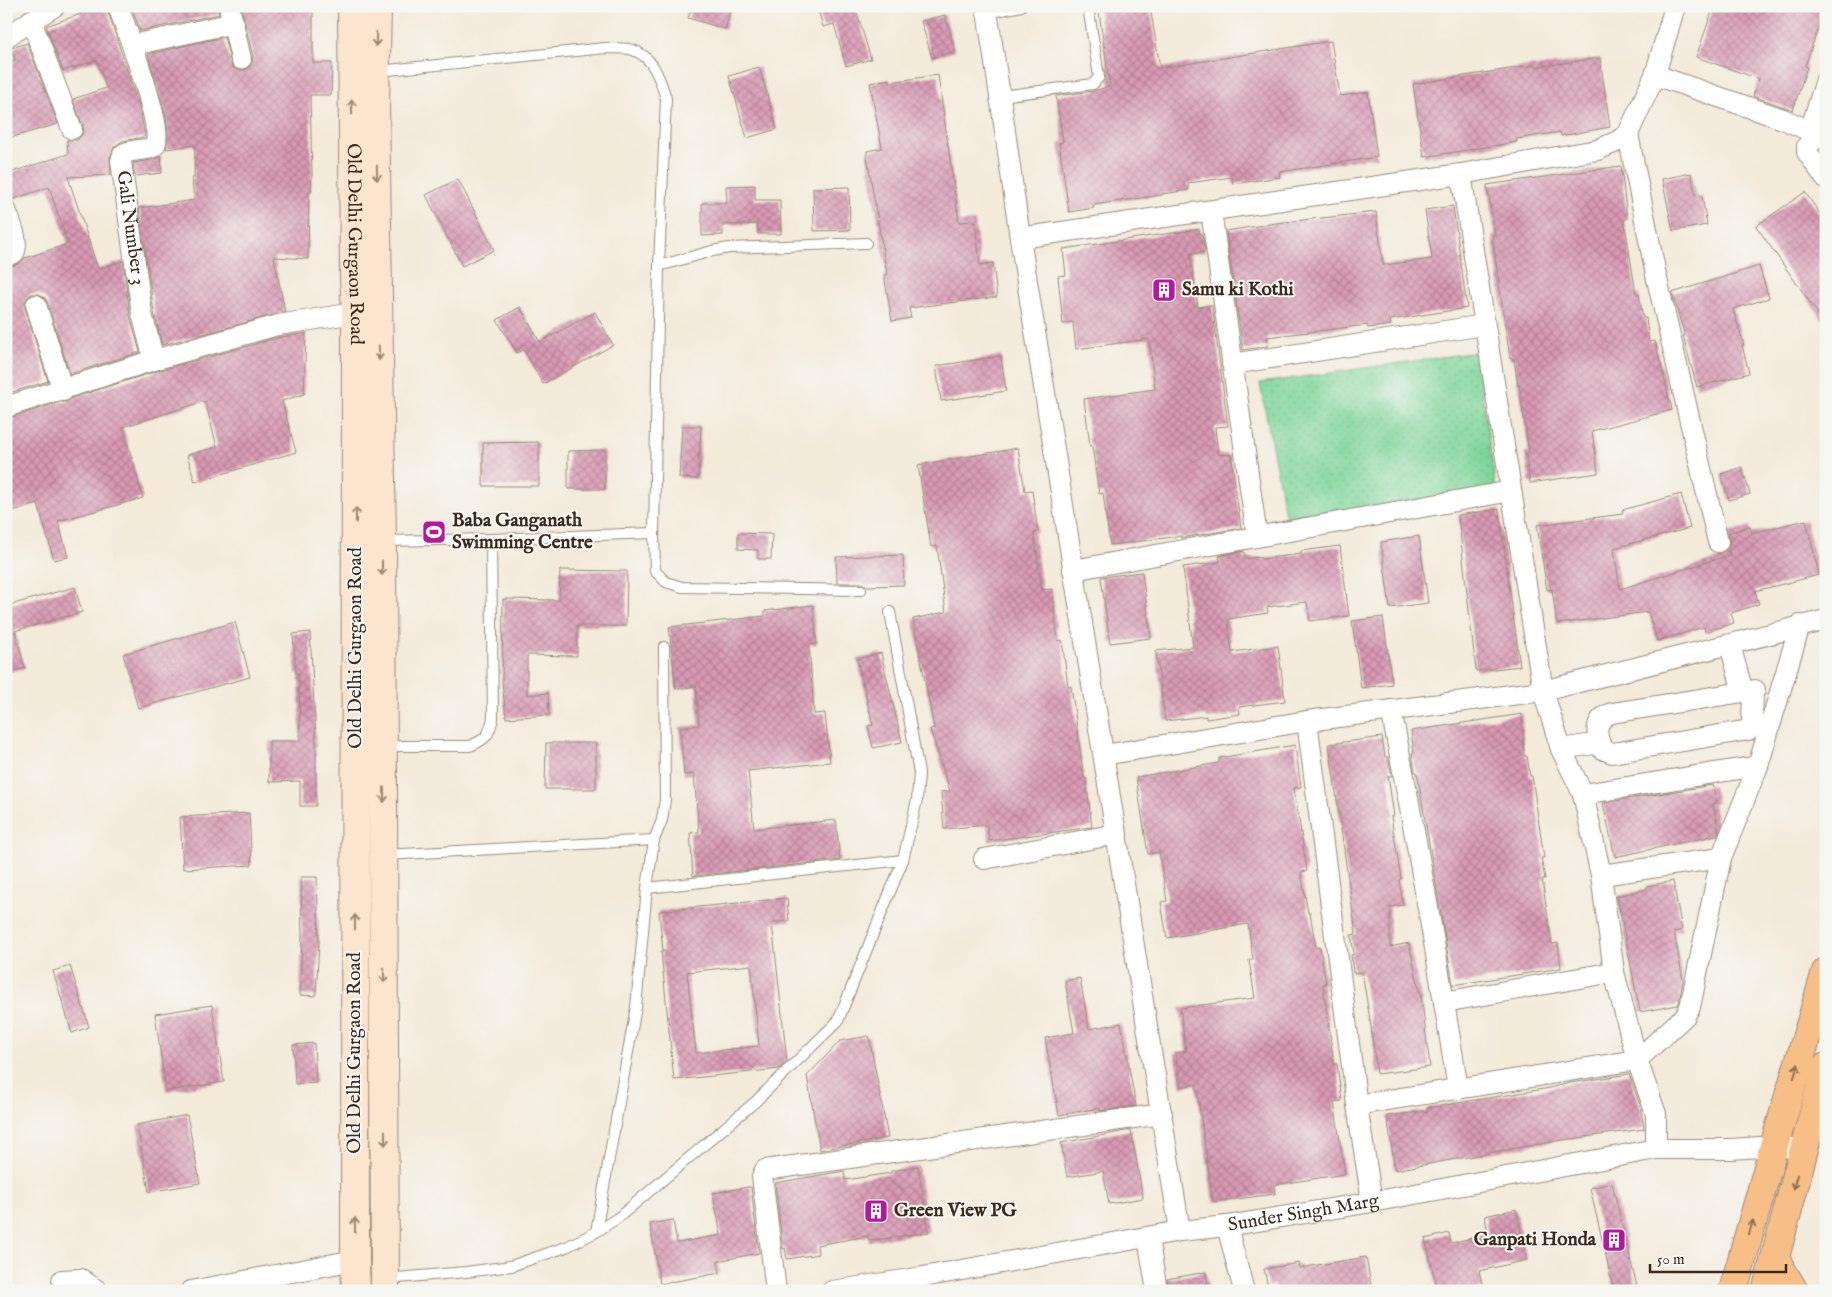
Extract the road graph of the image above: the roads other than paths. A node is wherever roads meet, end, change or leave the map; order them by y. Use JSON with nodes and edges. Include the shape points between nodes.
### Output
{"nodes":[{"id":1,"x":55,"y":6,"type":"edge"},
{"id":2,"x":118,"y":6,"type":"edge"},
{"id":3,"x":352,"y":6,"type":"edge"},
{"id":4,"x":377,"y":6,"type":"edge"},
{"id":5,"x":1021,"y":6,"type":"edge"},
{"id":6,"x":1088,"y":6,"type":"edge"},
{"id":7,"x":1675,"y":6,"type":"edge"},
{"id":8,"x":986,"y":10,"type":"edge"},
{"id":9,"x":232,"y":15,"type":"edge"},
{"id":10,"x":31,"y":20,"type":"junction"},
{"id":11,"x":6,"y":37,"type":"edge"},
{"id":12,"x":133,"y":45,"type":"junction"},
{"id":13,"x":241,"y":59,"type":"dead end"},
{"id":14,"x":364,"y":71,"type":"junction"},
{"id":15,"x":1655,"y":75,"type":"junction"},
{"id":16,"x":1826,"y":80,"type":"edge"},
{"id":17,"x":1001,"y":96,"type":"junction"},
{"id":18,"x":72,"y":129,"type":"dead end"},
{"id":19,"x":1818,"y":132,"type":"edge"},
{"id":20,"x":1628,"y":134,"type":"junction"},
{"id":21,"x":1461,"y":174,"type":"junction"},
{"id":22,"x":1826,"y":179,"type":"edge"},
{"id":23,"x":6,"y":210,"type":"edge"},
{"id":24,"x":1211,"y":210,"type":"junction"},
{"id":25,"x":1020,"y":238,"type":"junction"},
{"id":26,"x":866,"y":243,"type":"dead end"},
{"id":27,"x":6,"y":256,"type":"edge"},
{"id":28,"x":659,"y":266,"type":"junction"},
{"id":29,"x":36,"y":305,"type":"dead end"},
{"id":30,"x":367,"y":312,"type":"junction"},
{"id":31,"x":1484,"y":325,"type":"junction"},
{"id":32,"x":154,"y":360,"type":"junction"},
{"id":33,"x":1232,"y":364,"type":"junction"},
{"id":34,"x":63,"y":391,"type":"junction"},
{"id":35,"x":8,"y":403,"type":"edge"},
{"id":36,"x":1511,"y":491,"type":"junction"},
{"id":37,"x":654,"y":534,"type":"junction"},
{"id":38,"x":1257,"y":537,"type":"junction"},
{"id":39,"x":490,"y":540,"type":"junction"},
{"id":40,"x":382,"y":541,"type":"junction"},
{"id":41,"x":1718,"y":542,"type":"dead end"},
{"id":42,"x":1074,"y":570,"type":"junction"},
{"id":43,"x":861,"y":590,"type":"dead end"},
{"id":44,"x":890,"y":612,"type":"dead end"},
{"id":45,"x":1826,"y":620,"type":"edge"},
{"id":46,"x":1800,"y":625,"type":"junction"},
{"id":47,"x":1730,"y":645,"type":"junction"},
{"id":48,"x":664,"y":646,"type":"dead end"},
{"id":49,"x":1782,"y":688,"type":"junction"},
{"id":50,"x":1543,"y":691,"type":"junction"},
{"id":51,"x":1748,"y":691,"type":"junction"},
{"id":52,"x":1391,"y":710,"type":"junction"},
{"id":53,"x":1307,"y":721,"type":"junction"},
{"id":54,"x":1600,"y":744,"type":"junction"},
{"id":55,"x":356,"y":746,"type":"junction"},
{"id":56,"x":383,"y":746,"type":"junction"},
{"id":57,"x":1561,"y":749,"type":"junction"},
{"id":58,"x":1104,"y":756,"type":"junction"},
{"id":59,"x":1758,"y":766,"type":"junction"},
{"id":60,"x":1583,"y":794,"type":"junction"},
{"id":61,"x":1117,"y":834,"type":"junction"},
{"id":62,"x":654,"y":840,"type":"junction"},
{"id":63,"x":384,"y":855,"type":"junction"},
{"id":64,"x":1721,"y":858,"type":"junction"},
{"id":65,"x":984,"y":859,"type":"dead end"},
{"id":66,"x":903,"y":860,"type":"junction"},
{"id":67,"x":1602,"y":874,"type":"junction"},
{"id":68,"x":647,"y":888,"type":"junction"},
{"id":69,"x":1614,"y":972,"type":"junction"},
{"id":70,"x":1826,"y":972,"type":"edge"},
{"id":71,"x":1444,"y":1002,"type":"junction"},
{"id":72,"x":1637,"y":1060,"type":"junction"},
{"id":73,"x":1826,"y":1067,"type":"edge"},
{"id":74,"x":1458,"y":1089,"type":"junction"},
{"id":75,"x":1357,"y":1106,"type":"junction"},
{"id":76,"x":1162,"y":1114,"type":"junction"},
{"id":77,"x":1774,"y":1146,"type":"junction"},
{"id":78,"x":1803,"y":1148,"type":"junction"},
{"id":79,"x":1656,"y":1149,"type":"junction"},
{"id":80,"x":1372,"y":1202,"type":"junction"},
{"id":81,"x":1227,"y":1226,"type":"junction"},
{"id":82,"x":1180,"y":1231,"type":"junction"},
{"id":83,"x":596,"y":1232,"type":"junction"},
{"id":84,"x":1148,"y":1238,"type":"junction"},
{"id":85,"x":1774,"y":1259,"type":"junction"},
{"id":86,"x":355,"y":1260,"type":"junction"},
{"id":87,"x":62,"y":1280,"type":"dead end"},
{"id":88,"x":385,"y":1285,"type":"edge"},
{"id":89,"x":98,"y":1291,"type":"edge"},
{"id":90,"x":191,"y":1291,"type":"edge"},
{"id":91,"x":356,"y":1291,"type":"edge"},
{"id":92,"x":776,"y":1291,"type":"edge"},
{"id":93,"x":832,"y":1291,"type":"edge"},
{"id":94,"x":1157,"y":1291,"type":"edge"},
{"id":95,"x":1244,"y":1291,"type":"edge"},
{"id":96,"x":1733,"y":1291,"type":"edge"},
{"id":97,"x":1766,"y":1291,"type":"edge"},
{"id":98,"x":1794,"y":1291,"type":"edge"}],
"edges":[{"from":1,"to":10,"type":"street"},
{"from":2,"to":12,"type":"street","name":"Gali Number 3"},
{"from":3,"to":14,"type":"main road","name":"Old Delhi Gurgaon Road"},
{"from":4,"to":14,"type":"main road","name":"Old Delhi Gurgaon Road","one_way":true},
{"from":5,"to":8,"type":"lane"},
{"from":6,"to":17,"type":"lane","via":[[1097,81]]},
{"from":7,"to":15,"type":"street"},
{"from":8,"to":17,"type":"street"},
{"from":9,"to":12,"type":"street"},
{"from":9,"to":13,"type":"street"},
{"from":10,"to":11,"type":"street"},
{"from":10,"to":18,"type":"street"},
{"from":12,"to":32,"type":"street","name":"Gali Number 3","via":[[152,105],[157,142],[149,148],[128,150],[121,161],[142,314]]},
{"from":14,"to":28,"type":"lane","via":[[605,48],[633,50],[648,59],[658,72],[666,98]]},
{"from":14,"to":30,"type":"main road","name":"Old Delhi Gurgaon Road","via":[[354,277]]},
{"from":15,"to":19,"type":"street"},
{"from":15,"to":20,"type":"street"},
{"from":16,"to":19,"type":"street"},
{"from":17,"to":25,"type":"street"},
{"from":19,"to":22,"type":"street","via":[[1807,146],[1807,152]]},
{"from":20,"to":21,"type":"street","via":[[1598,150]]},
{"from":20,"to":41,"type":"street","via":[[1656,275]]},
{"from":21,"to":24,"type":"street"},
{"from":21,"to":31,"type":"street"},
{"from":23,"to":27,"type":"street","via":[[16,242],[14,253]]},
{"from":24,"to":25,"type":"street"},
{"from":24,"to":33,"type":"street"},
{"from":25,"to":42,"type":"street"},
{"from":26,"to":28,"type":"lane","via":[[729,248]]},
{"from":28,"to":37,"type":"lane"},
{"from":29,"to":34,"type":"street"},
{"from":30,"to":32,"type":"street","via":[[278,325]]},
{"from":30,"to":40,"type":"main road","name":"Old Delhi Gurgaon Road","one_way":true},
{"from":55,"to":30,"type":"main road","name":"Old Delhi Gurgaon Road","one_way":true},
{"from":31,"to":33,"type":"street"},
{"from":31,"to":36,"type":"street"},
{"from":32,"to":34,"type":"street"},
{"from":33,"to":38,"type":"street"},
{"from":34,"to":35,"type":"street"},
{"from":36,"to":38,"type":"street"},
{"from":36,"to":50,"type":"street"},
{"from":37,"to":39,"type":"lane"},
{"from":37,"to":43,"type":"lane","via":[[656,571],[666,582],[682,588]]},
{"from":38,"to":42,"type":"street"},
{"from":39,"to":40,"type":"lane"},
{"from":39,"to":56,"type":"lane","via":[[493,718],[490,734],[470,746]]},
{"from":40,"to":56,"type":"main road","name":"Old Delhi Gurgaon Road","one_way":true},
{"from":42,"to":58,"type":"street"},
{"from":44,"to":66,"type":"lane","via":[[919,773],[917,800]]},
{"from":45,"to":46,"type":"street"},
{"from":46,"to":47,"type":"street"},
{"from":46,"to":49,"type":"street"},
{"from":47,"to":50,"type":"street"},
{"from":47,"to":51,"type":"street"},
{"from":48,"to":62,"type":"lane","via":[[665,800]]},
{"from":49,"to":51,"type":"street"},
{"from":49,"to":59,"type":"street"},
{"from":50,"to":52,"type":"street"},
{"from":50,"to":57,"type":"street"},
{"from":51,"to":54,"type":"street","via":[[1603,716],[1598,727]]},
{"from":51,"to":54,"type":"street","via":[[1752,724],[1749,730],[1612,753]]},
{"from":52,"to":53,"type":"street"},
{"from":52,"to":71,"type":"street"},
{"from":53,"to":58,"type":"street"},
{"from":53,"to":75,"type":"street"},
{"from":54,"to":57,"type":"street"},
{"from":55,"to":56,"type":"street"},
{"from":86,"to":55,"type":"main road","name":"Old Delhi Gurgaon Road","one_way":true},
{"from":56,"to":63,"type":"main road","name":"Old Delhi Gurgaon Road","one_way":true},
{"from":57,"to":60,"type":"street"},
{"from":58,"to":61,"type":"street"},
{"from":59,"to":60,"type":"street"},
{"from":59,"to":64,"type":"street"},
{"from":60,"to":67,"type":"street"},
{"from":61,"to":65,"type":"street"},
{"from":61,"to":76,"type":"street"},
{"from":62,"to":63,"type":"lane"},
{"from":62,"to":68,"type":"lane"},
{"from":63,"to":88,"type":"main road","name":"Old Delhi Gurgaon Road","one_way":true},
{"from":64,"to":67,"type":"street"},
{"from":64,"to":72,"type":"street","via":[[1690,1007],[1677,1025]]},
{"from":66,"to":68,"type":"lane"},
{"from":66,"to":83,"type":"lane","via":[[838,1021],[756,1102],[619,1217]]},
{"from":67,"to":69,"type":"street"},
{"from":68,"to":83,"type":"lane","via":[[636,1007]]},
{"from":69,"to":71,"type":"street"},
{"from":69,"to":72,"type":"street"},
{"from":77,"to":70,"type":"main road","one_way":true},
{"from":71,"to":74,"type":"street"},
{"from":72,"to":74,"type":"street"},
{"from":72,"to":79,"type":"street","via":[[1656,1114]]},
{"from":73,"to":78,"type":"main road"},
{"from":74,"to":75,"type":"street"},
{"from":75,"to":80,"type":"street"},
{"from":76,"to":82,"type":"street"},
{"from":76,"to":92,"type":"street","via":[[765,1170],[762,1176]]},
{"from":77,"to":78,"type":"street","name":"Sunder Singh Marg"},
{"from":77,"to":79,"type":"street","name":"Sunder Singh Marg"},
{"from":96,"to":77,"type":"main road","one_way":true},
{"from":78,"to":85,"type":"main road","one_way":true},
{"from":79,"to":80,"type":"street","name":"Sunder Singh Marg"},
{"from":80,"to":81,"type":"street","name":"Sunder Singh Marg"},
{"from":81,"to":82,"type":"street","name":"Sunder Singh Marg"},
{"from":81,"to":95,"type":"street"},
{"from":82,"to":84,"type":"street","name":"Sunder Singh Marg"},
{"from":83,"to":88,"type":"lane","via":[[566,1247],[511,1266]]},
{"from":84,"to":93,"type":"street","name":"Sunder Singh Marg"},
{"from":84,"to":94,"type":"street"},
{"from":85,"to":97,"type":"main road"},
{"from":85,"to":98,"type":"main road"},
{"from":86,"to":90,"type":"street"},
{"from":86,"to":91,"type":"main road","name":"Old Delhi Gurgaon Road"},
{"from":87,"to":89,"type":"street","via":[[80,1279]]}]}
